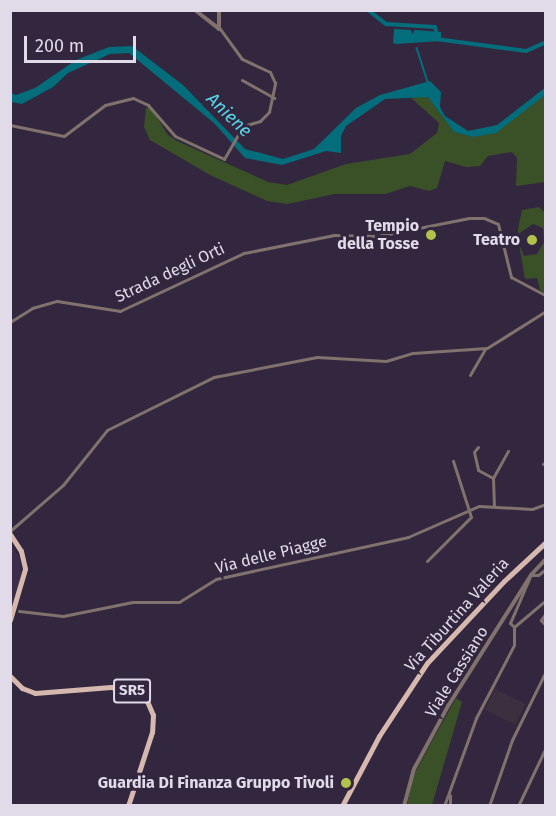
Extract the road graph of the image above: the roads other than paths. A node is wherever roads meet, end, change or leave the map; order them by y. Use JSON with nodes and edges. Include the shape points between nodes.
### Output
{"nodes":[{"id":1,"x":195,"y":10,"type":"edge"},
{"id":2,"x":219,"y":10,"type":"edge"},
{"id":3,"x":220,"y":29,"type":"junction"},
{"id":4,"x":242,"y":80,"type":"dead end"},
{"id":5,"x":274,"y":98,"type":"junction"},
{"id":6,"x":10,"y":125,"type":"edge"},
{"id":7,"x":546,"y":296,"type":"edge"},
{"id":8,"x":546,"y":311,"type":"edge"},
{"id":9,"x":10,"y":322,"type":"edge"},
{"id":10,"x":486,"y":348,"type":"junction"},
{"id":11,"x":470,"y":375,"type":"dead end"},
{"id":12,"x":478,"y":447,"type":"dead end"},
{"id":13,"x":508,"y":451,"type":"dead end"},
{"id":14,"x":453,"y":461,"type":"dead end"},
{"id":15,"x":493,"y":478,"type":"junction"},
{"id":16,"x":546,"y":504,"type":"edge"},
{"id":17,"x":494,"y":505,"type":"junction"},
{"id":18,"x":471,"y":509,"type":"junction"},
{"id":19,"x":10,"y":533,"type":"edge"},
{"id":20,"x":546,"y":543,"type":"edge"},
{"id":21,"x":546,"y":560,"type":"edge"},
{"id":22,"x":427,"y":561,"type":"dead end"},
{"id":23,"x":546,"y":569,"type":"edge"},
{"id":24,"x":530,"y":577,"type":"junction"},
{"id":25,"x":546,"y":600,"type":"edge"},
{"id":26,"x":14,"y":612,"type":"edge"},
{"id":27,"x":546,"y":613,"type":"edge"},
{"id":28,"x":10,"y":620,"type":"edge"},
{"id":29,"x":546,"y":626,"type":"edge"},
{"id":30,"x":514,"y":627,"type":"junction"},
{"id":31,"x":546,"y":671,"type":"edge"},
{"id":32,"x":10,"y":676,"type":"edge"},
{"id":33,"x":546,"y":747,"type":"edge"},
{"id":34,"x":450,"y":792,"type":"junction"},
{"id":35,"x":128,"y":806,"type":"edge"},
{"id":36,"x":342,"y":806,"type":"edge"},
{"id":37,"x":404,"y":806,"type":"edge"},
{"id":38,"x":444,"y":806,"type":"edge"},
{"id":39,"x":450,"y":806,"type":"edge"},
{"id":40,"x":490,"y":806,"type":"edge"},
{"id":41,"x":518,"y":806,"type":"edge"}],
"edges":[{"from":1,"to":3,"type":"street"},
{"from":2,"to":3,"type":"street"},
{"from":3,"to":5,"type":"street","via":[[243,60],[273,76]]},
{"from":4,"to":5,"type":"street"},
{"from":5,"to":6,"type":"street","via":[[264,119],[244,124],[224,159],[177,138],[148,105],[133,98],[105,105],[64,136]]},
{"from":7,"to":9,"type":"street","name":"Strada degli Orti","via":[[511,277],[498,224],[484,218],[469,218],[378,236],[334,236],[244,253],[120,311],[57,301],[32,308]]},
{"from":8,"to":10,"type":"street"},
{"from":10,"to":11,"type":"street"},
{"from":10,"to":19,"type":"street","via":[[413,353],[386,361],[317,357],[214,377],[107,430],[63,486]]},
{"from":12,"to":15,"type":"street","via":[[474,452],[478,470]]},
{"from":13,"to":15,"type":"street"},
{"from":14,"to":18,"type":"street"},
{"from":15,"to":17,"type":"street"},
{"from":16,"to":17,"type":"street","name":"Via delle Piagge","via":[[534,509]]},
{"from":17,"to":18,"type":"street","name":"Via delle Piagge"},
{"from":18,"to":22,"type":"street","via":[[468,523]]},
{"from":18,"to":26,"type":"street","name":"Via delle Piagge","via":[[405,538],[216,579],[179,602],[134,602],[63,616]]},
{"from":19,"to":26,"type":"main road","via":[[21,551],[25,569]]},
{"from":20,"to":36,"type":"main road","name":"Via Tiburtina Valeria","via":[[504,580],[427,663],[379,736]]},
{"from":21,"to":24,"type":"street","name":"Viale Cassiano"},
{"from":23,"to":24,"type":"street"},
{"from":24,"to":30,"type":"street","via":[[509,619]]},
{"from":24,"to":37,"type":"street","name":"Viale Cassiano","via":[[448,706],[413,772]]},
{"from":25,"to":30,"type":"street"},
{"from":26,"to":28,"type":"main road"},
{"from":27,"to":29,"type":"street","via":[[542,620]]},
{"from":30,"to":34,"type":"street","via":[[514,645],[476,718]]},
{"from":31,"to":40,"type":"street","via":[[512,740]]},
{"from":32,"to":35,"type":"main road","number":"SR5","via":[[22,688],[35,693],[111,687],[132,691],[147,701],[153,715],[152,732]]},
{"from":33,"to":41,"type":"street"},
{"from":34,"to":38,"type":"street"},
{"from":34,"to":39,"type":"street"}]}
